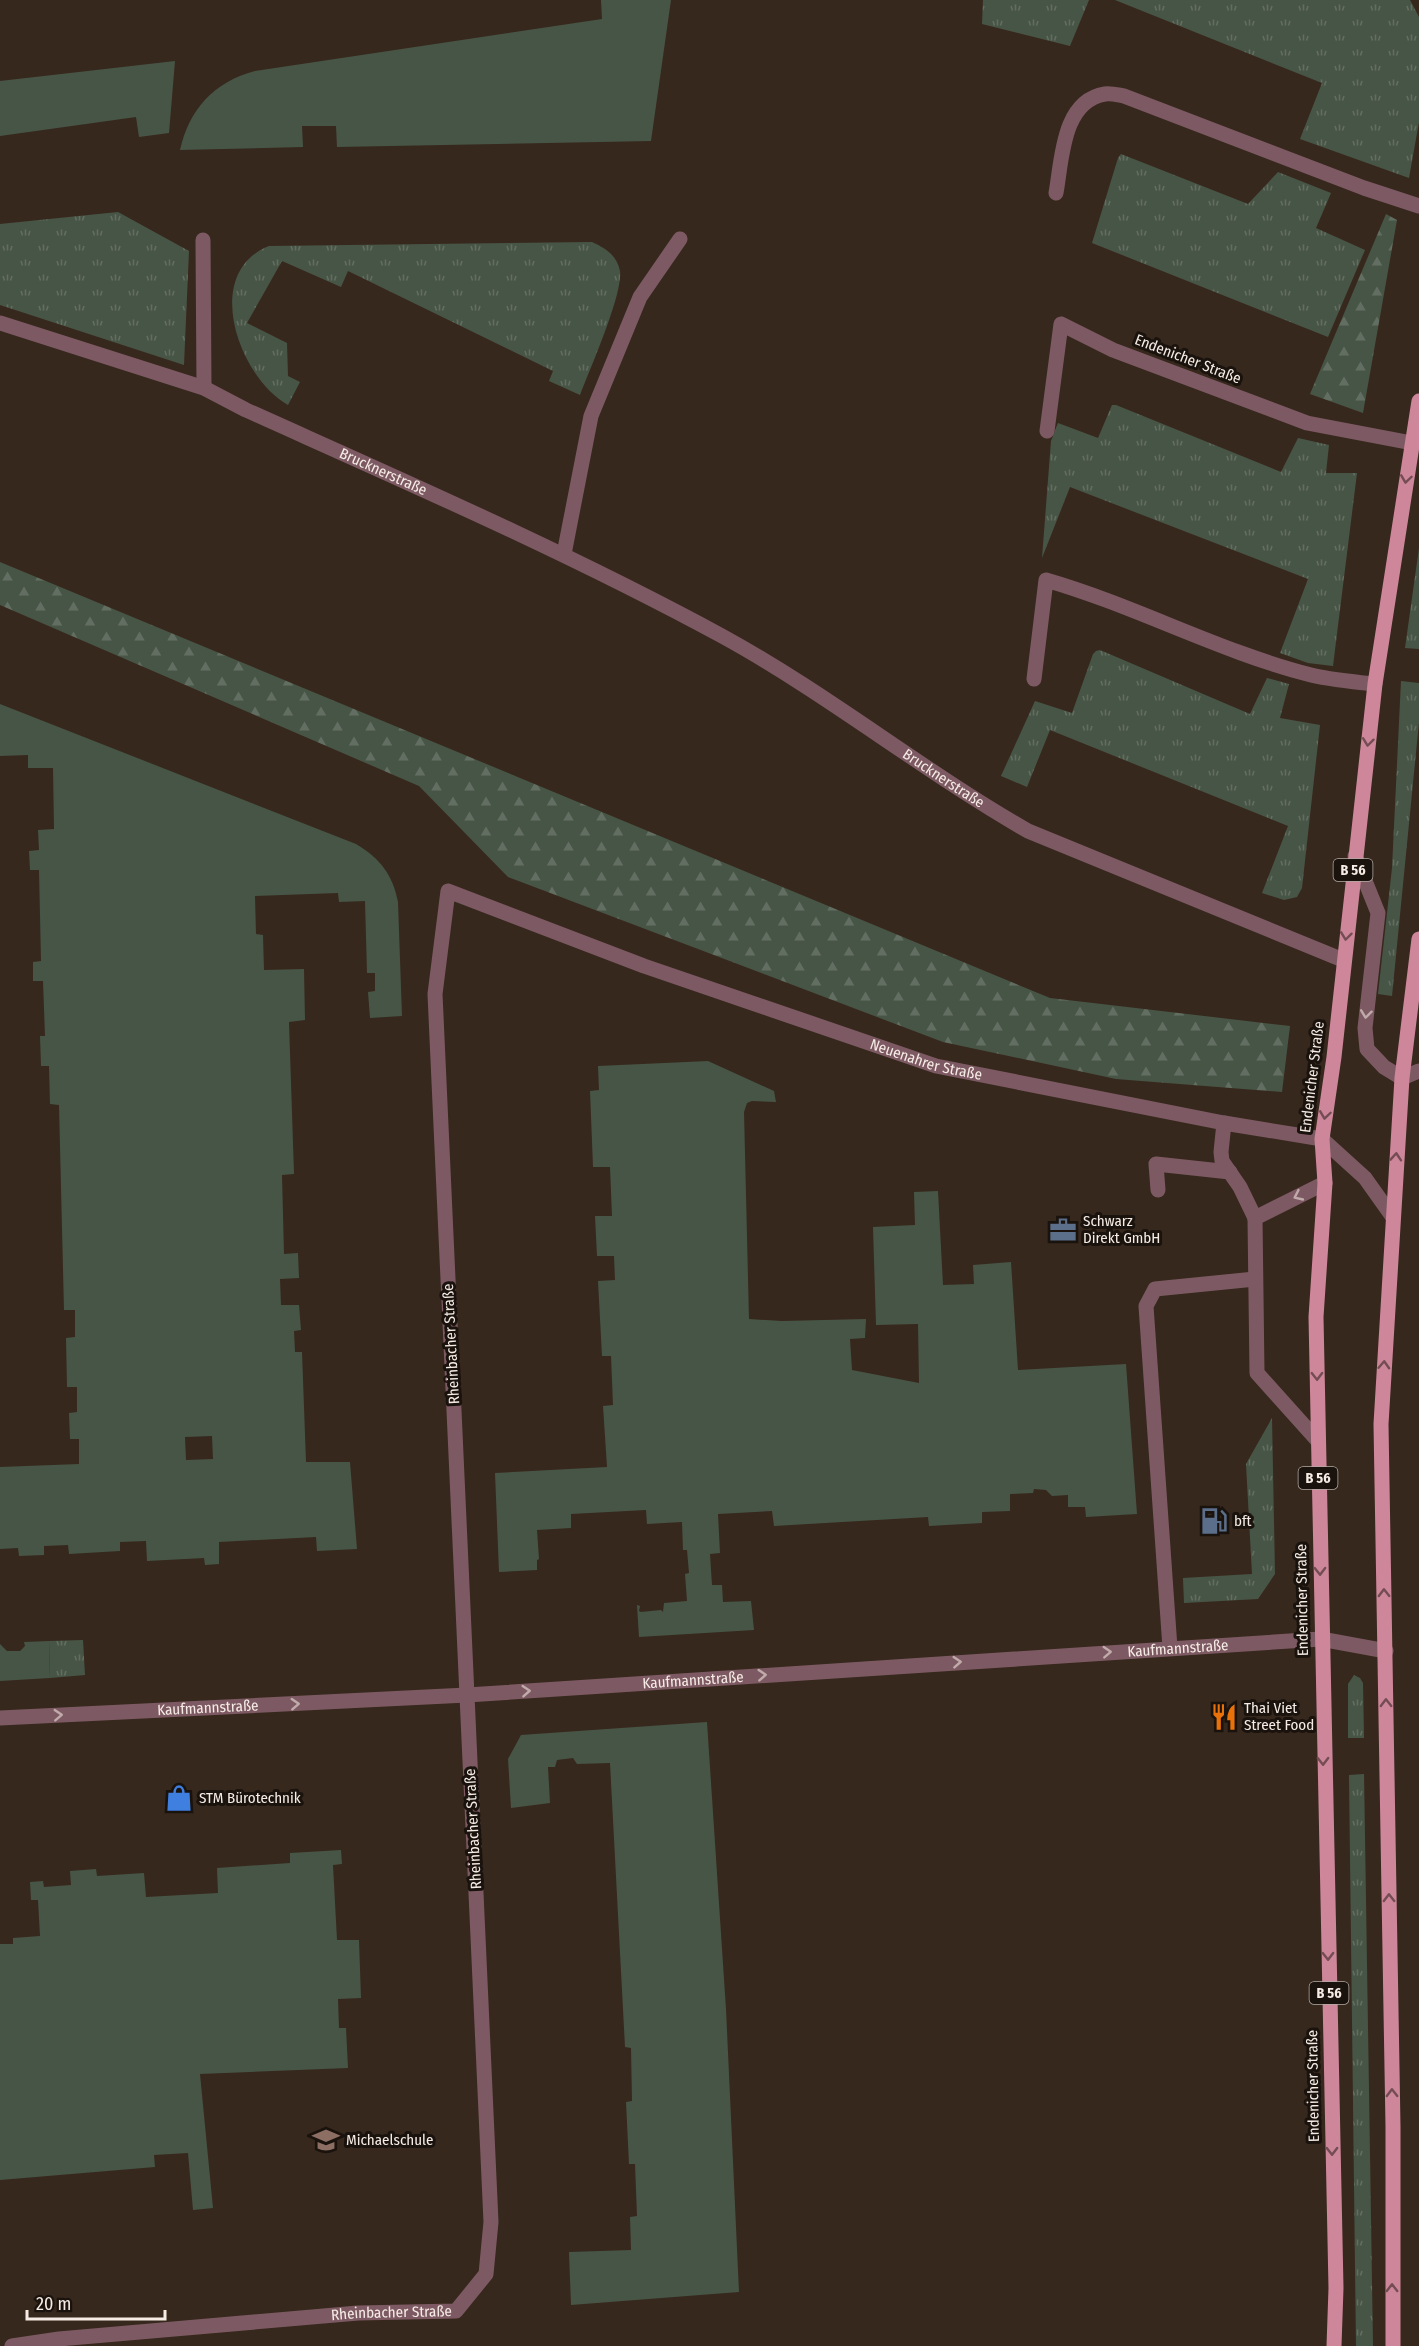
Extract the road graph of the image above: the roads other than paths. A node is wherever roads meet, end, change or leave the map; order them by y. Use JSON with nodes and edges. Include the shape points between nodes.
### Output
{"nodes":[{"id":1,"x":1056,"y":193,"type":"dead end"},
{"id":2,"x":1419,"y":206,"type":"edge"},
{"id":3,"x":680,"y":239,"type":"dead end"},
{"id":4,"x":203,"y":240,"type":"dead end"},
{"id":5,"x":0,"y":323,"type":"edge"},
{"id":6,"x":204,"y":388,"type":"junction"},
{"id":7,"x":1419,"y":401,"type":"edge"},
{"id":8,"x":1047,"y":431,"type":"dead end"},
{"id":9,"x":1412,"y":443,"type":"junction"},
{"id":10,"x":564,"y":554,"type":"junction"},
{"id":11,"x":1034,"y":680,"type":"dead end"},
{"id":12,"x":1375,"y":684,"type":"junction"},
{"id":13,"x":1355,"y":856,"type":"junction"},
{"id":14,"x":448,"y":891,"type":"joint"},
{"id":15,"x":1419,"y":939,"type":"edge"},
{"id":16,"x":1343,"y":960,"type":"junction"},
{"id":17,"x":1419,"y":1071,"type":"edge"},
{"id":18,"x":1402,"y":1078,"type":"junction"},
{"id":19,"x":1224,"y":1123,"type":"junction"},
{"id":20,"x":1322,"y":1139,"type":"junction"},
{"id":21,"x":1230,"y":1172,"type":"junction"},
{"id":22,"x":1325,"y":1183,"type":"junction"},
{"id":23,"x":1158,"y":1190,"type":"dead end"},
{"id":24,"x":1392,"y":1216,"type":"junction"},
{"id":25,"x":1255,"y":1218,"type":"junction"},
{"id":26,"x":1256,"y":1279,"type":"junction"},
{"id":27,"x":1318,"y":1441,"type":"junction"},
{"id":28,"x":1321,"y":1639,"type":"junction"},
{"id":29,"x":1170,"y":1648,"type":"junction"},
{"id":30,"x":1386,"y":1651,"type":"junction"},
{"id":31,"x":467,"y":1695,"type":"junction"},
{"id":32,"x":0,"y":1718,"type":"edge"},
{"id":33,"x":12,"y":2346,"type":"edge"},
{"id":34,"x":1334,"y":2346,"type":"edge"},
{"id":35,"x":1393,"y":2346,"type":"edge"}],
"edges":[{"from":1,"to":2,"type":"street","via":[[1068,128],[1076,112],[1087,101],[1106,94],[1124,96]]},
{"from":3,"to":10,"type":"street","via":[[640,297],[591,416]]},
{"from":4,"to":6,"type":"street"},
{"from":5,"to":6,"type":"street","name":"Brucknerstraße"},
{"from":6,"to":10,"type":"street","name":"Brucknerstraße"},
{"from":7,"to":9,"type":"main road","name":"Endenicher Straße","number":"B 56"},
{"from":8,"to":9,"type":"street","name":"Endenicher Straße","via":[[1061,324],[1113,350],[1307,423]]},
{"from":9,"to":12,"type":"main road","name":"Endenicher Straße","number":"B 56","one_way":true},
{"from":10,"to":16,"type":"street","name":"Brucknerstraße","via":[[723,637],[827,699],[1028,831]]},
{"from":11,"to":12,"type":"street","via":[[1046,580],[1092,593],[1273,664]]},
{"from":12,"to":13,"type":"main road","name":"Endenicher Straße","number":"B 56","one_way":true},
{"from":13,"to":16,"type":"main road","name":"Endenicher Straße","number":"B 56","one_way":true},
{"from":13,"to":18,"type":"street","name":"Endenicher Straße","one_way":true,"via":[[1378,913],[1365,1028],[1367,1049],[1384,1067]]},
{"from":14,"to":19,"type":"street","name":"Neuenahrer Straße","via":[[644,966],[936,1066]]},
{"from":14,"to":31,"type":"street","name":"Rheinbacher Straße","via":[[435,994]]},
{"from":15,"to":18,"type":"main road"},
{"from":16,"to":20,"type":"main road","name":"Endenicher Straße","number":"B 56","one_way":true},
{"from":17,"to":18,"type":"street"},
{"from":24,"to":18,"type":"main road","one_way":true},
{"from":19,"to":20,"type":"street","name":"Neuenahrer Straße"},
{"from":19,"to":21,"type":"street","via":[[1222,1161]]},
{"from":20,"to":22,"type":"main road","name":"Endenicher Straße","number":"B 56"},
{"from":20,"to":24,"type":"street","via":[[1365,1178]]},
{"from":21,"to":23,"type":"street","via":[[1156,1164]]},
{"from":21,"to":25,"type":"street"},
{"from":22,"to":25,"type":"street","one_way":true},
{"from":22,"to":27,"type":"main road","name":"Endenicher Straße","number":"B 56","one_way":true,"via":[[1316,1317]]},
{"from":30,"to":24,"type":"main road","one_way":true,"via":[[1381,1424]]},
{"from":25,"to":26,"type":"street"},
{"from":26,"to":27,"type":"street","via":[[1257,1373]]},
{"from":26,"to":29,"type":"street","via":[[1164,1280],[1146,1306]]},
{"from":27,"to":28,"type":"main road","name":"Endenicher Straße","number":"B 56","one_way":true},
{"from":28,"to":29,"type":"street","name":"Kaufmannstraße"},
{"from":28,"to":30,"type":"street","name":"Kaufmannstraße"},
{"from":28,"to":34,"type":"main road","name":"Endenicher Straße","number":"B 56","one_way":true,"via":[[1336,2288]]},
{"from":31,"to":29,"type":"street","name":"Kaufmannstraße","one_way":true},
{"from":35,"to":30,"type":"main road","one_way":true},
{"from":32,"to":31,"type":"street","name":"Kaufmannstraße","one_way":true},
{"from":31,"to":33,"type":"street","name":"Rheinbacher Straße","via":[[491,2222],[486,2274],[456,2311],[358,2313]]}]}
